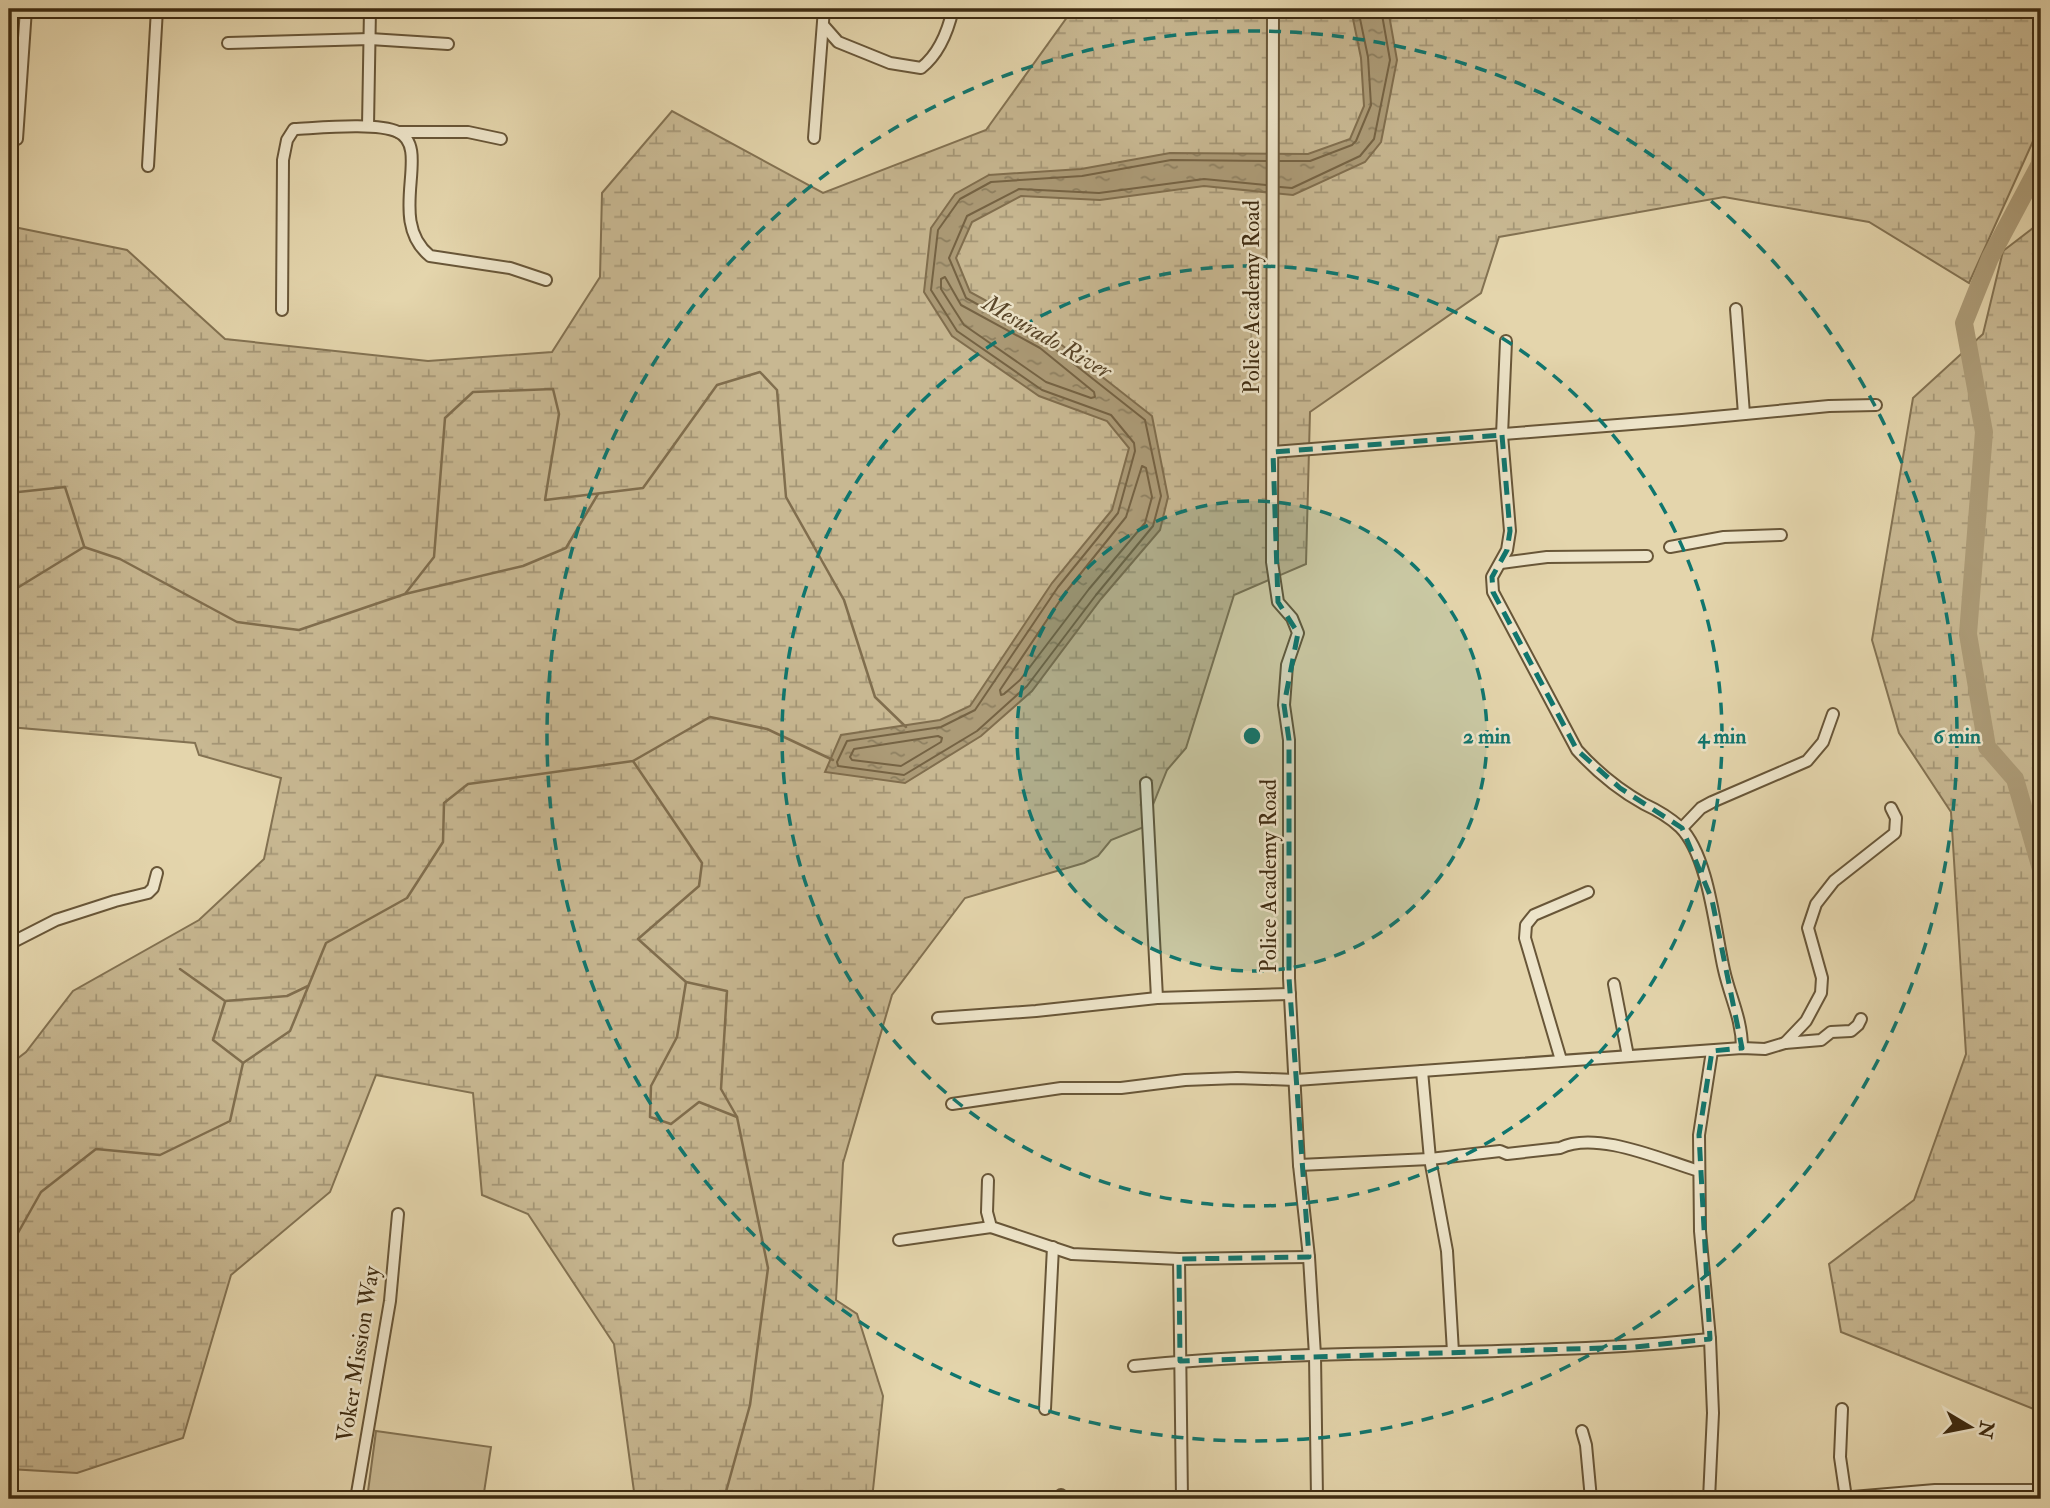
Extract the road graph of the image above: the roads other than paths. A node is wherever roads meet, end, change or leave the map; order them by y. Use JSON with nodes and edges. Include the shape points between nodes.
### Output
{"nodes":[{"id":1,"x":26,"y":9,"type":"edge"},
{"id":2,"x":157,"y":9,"type":"edge"},
{"id":3,"x":370,"y":9,"type":"edge"},
{"id":4,"x":824,"y":9,"type":"edge"},
{"id":5,"x":953,"y":9,"type":"edge"},
{"id":6,"x":1273,"y":9,"type":"edge"},
{"id":7,"x":823,"y":25,"type":"junction"},
{"id":8,"x":370,"y":39,"type":"junction"},
{"id":9,"x":228,"y":43,"type":"dead end"},
{"id":10,"x":448,"y":44,"type":"dead end"},
{"id":11,"x":368,"y":126,"type":"junction"},
{"id":12,"x":398,"y":132,"type":"junction"},
{"id":13,"x":814,"y":138,"type":"dead end"},
{"id":14,"x":17,"y":139,"type":"dead end"},
{"id":15,"x":501,"y":139,"type":"dead end"},
{"id":16,"x":148,"y":166,"type":"dead end"},
{"id":17,"x":546,"y":280,"type":"dead end"},
{"id":18,"x":1736,"y":309,"type":"dead end"},
{"id":19,"x":282,"y":310,"type":"dead end"},
{"id":20,"x":1506,"y":341,"type":"dead end"},
{"id":21,"x":1876,"y":405,"type":"dead end"},
{"id":22,"x":1744,"y":414,"type":"junction"},
{"id":23,"x":1502,"y":435,"type":"junction"},
{"id":24,"x":1273,"y":452,"type":"junction"},
{"id":25,"x":1781,"y":535,"type":"dead end"},
{"id":26,"x":1670,"y":547,"type":"dead end"},
{"id":27,"x":1647,"y":556,"type":"dead end"},
{"id":28,"x":1501,"y":563,"type":"junction"},
{"id":29,"x":1833,"y":714,"type":"dead end"},
{"id":30,"x":1146,"y":783,"type":"dead end"},
{"id":31,"x":1891,"y":808,"type":"dead end"},
{"id":32,"x":1682,"y":828,"type":"junction"},
{"id":33,"x":157,"y":873,"type":"dead end"},
{"id":34,"x":1588,"y":892,"type":"dead end"},
{"id":35,"x":9,"y":944,"type":"edge"},
{"id":36,"x":1614,"y":984,"type":"dead end"},
{"id":37,"x":1290,"y":994,"type":"junction"},
{"id":38,"x":1157,"y":998,"type":"junction"},
{"id":39,"x":938,"y":1018,"type":"dead end"},
{"id":40,"x":1861,"y":1019,"type":"dead end"},
{"id":41,"x":1785,"y":1043,"type":"junction"},
{"id":42,"x":1741,"y":1048,"type":"junction"},
{"id":43,"x":1712,"y":1051,"type":"junction"},
{"id":44,"x":1628,"y":1056,"type":"junction"},
{"id":45,"x":1561,"y":1060,"type":"junction"},
{"id":46,"x":1422,"y":1071,"type":"junction"},
{"id":47,"x":1296,"y":1080,"type":"junction"},
{"id":48,"x":952,"y":1104,"type":"dead end"},
{"id":49,"x":1430,"y":1159,"type":"junction"},
{"id":50,"x":1299,"y":1165,"type":"junction"},
{"id":51,"x":1699,"y":1171,"type":"junction"},
{"id":52,"x":988,"y":1180,"type":"dead end"},
{"id":53,"x":398,"y":1214,"type":"dead end"},
{"id":54,"x":991,"y":1227,"type":"junction"},
{"id":55,"x":899,"y":1240,"type":"dead end"},
{"id":56,"x":1053,"y":1247,"type":"junction"},
{"id":57,"x":1309,"y":1257,"type":"junction"},
{"id":58,"x":1179,"y":1259,"type":"junction"},
{"id":59,"x":1710,"y":1339,"type":"junction"},
{"id":60,"x":1453,"y":1352,"type":"junction"},
{"id":61,"x":1315,"y":1355,"type":"junction"},
{"id":62,"x":1180,"y":1361,"type":"junction"},
{"id":63,"x":1134,"y":1366,"type":"dead end"},
{"id":64,"x":1045,"y":1409,"type":"dead end"},
{"id":65,"x":1842,"y":1409,"type":"dead end"},
{"id":66,"x":1582,"y":1431,"type":"dead end"},
{"id":67,"x":2041,"y":1490,"type":"edge"},
{"id":68,"x":1846,"y":1497,"type":"junction"},
{"id":69,"x":356,"y":1499,"type":"edge"},
{"id":70,"x":1182,"y":1499,"type":"edge"},
{"id":71,"x":1317,"y":1499,"type":"edge"},
{"id":72,"x":1591,"y":1499,"type":"edge"},
{"id":73,"x":1709,"y":1499,"type":"edge"},
{"id":74,"x":1829,"y":1499,"type":"edge"}],
"edges":[{"from":1,"to":14,"type":"street"},
{"from":2,"to":16,"type":"street"},
{"from":3,"to":8,"type":"street"},
{"from":4,"to":7,"type":"street"},
{"from":5,"to":7,"type":"street","via":[[934,58],[921,68],[890,63],[838,42]]},
{"from":6,"to":24,"type":"street","name":"Police Academy Road"},
{"from":7,"to":13,"type":"street"},
{"from":8,"to":9,"type":"street"},
{"from":8,"to":10,"type":"street"},
{"from":8,"to":11,"type":"street"},
{"from":11,"to":12,"type":"street"},
{"from":11,"to":19,"type":"street","via":[[294,129],[286,140]]},
{"from":12,"to":15,"type":"street","via":[[468,132]]},
{"from":12,"to":17,"type":"street","via":[[411,145],[409,213],[419,247],[430,256],[510,268]]},
{"from":18,"to":22,"type":"street"},
{"from":20,"to":23,"type":"street"},
{"from":21,"to":22,"type":"street"},
{"from":22,"to":23,"type":"street"},
{"from":23,"to":24,"type":"street"},
{"from":23,"to":28,"type":"street","via":[[1510,531]]},
{"from":24,"to":37,"type":"street","name":"Police Academy Road","via":[[1272,562],[1278,602],[1298,633],[1287,666],[1284,705],[1290,740]]},
{"from":25,"to":26,"type":"street","via":[[1724,537]]},
{"from":27,"to":28,"type":"street","via":[[1547,557]]},
{"from":28,"to":32,"type":"street","via":[[1492,577],[1493,592],[1577,750],[1620,788]]},
{"from":29,"to":32,"type":"street","via":[[1823,742],[1807,761],[1712,802]]},
{"from":30,"to":38,"type":"street"},
{"from":31,"to":41,"type":"street","via":[[1895,833],[1834,881],[1816,904],[1808,928],[1822,978],[1821,993],[1806,1021]]},
{"from":32,"to":42,"type":"street","via":[[1712,900],[1724,969],[1742,1031]]},
{"from":33,"to":35,"type":"street","via":[[148,893],[56,920]]},
{"from":34,"to":45,"type":"street","via":[[1541,911],[1526,925],[1525,938]]},
{"from":36,"to":44,"type":"street"},
{"from":37,"to":38,"type":"street"},
{"from":37,"to":47,"type":"street","name":"Police Academy Road"},
{"from":38,"to":39,"type":"street"},
{"from":40,"to":41,"type":"street","via":[[1852,1031]]},
{"from":41,"to":42,"type":"street","via":[[1765,1049]]},
{"from":42,"to":43,"type":"street"},
{"from":43,"to":44,"type":"street"},
{"from":43,"to":51,"type":"street","via":[[1699,1135]]},
{"from":44,"to":45,"type":"street"},
{"from":45,"to":46,"type":"street"},
{"from":46,"to":47,"type":"street"},
{"from":46,"to":49,"type":"street"},
{"from":47,"to":48,"type":"street","via":[[1237,1078],[1061,1088]]},
{"from":47,"to":50,"type":"street","name":"Police Academy Road"},
{"from":49,"to":50,"type":"street"},
{"from":49,"to":51,"type":"street","via":[[1595,1141]]},
{"from":49,"to":60,"type":"street","via":[[1447,1251]]},
{"from":50,"to":57,"type":"street","name":"Police Academy Road"},
{"from":51,"to":59,"type":"street"},
{"from":52,"to":54,"type":"street","via":[[986,1212]]},
{"from":53,"to":69,"type":"street","name":"Voker Mission Way","via":[[390,1301]]},
{"from":54,"to":55,"type":"street"},
{"from":54,"to":56,"type":"street"},
{"from":56,"to":58,"type":"street","via":[[1072,1254]]},
{"from":56,"to":64,"type":"street"},
{"from":57,"to":58,"type":"street"},
{"from":57,"to":61,"type":"street","name":"Police Academy Road"},
{"from":58,"to":62,"type":"street"},
{"from":59,"to":60,"type":"street","via":[[1635,1347]]},
{"from":59,"to":73,"type":"street"},
{"from":60,"to":61,"type":"street"},
{"from":61,"to":62,"type":"street"},
{"from":61,"to":71,"type":"street","name":"Police Academy Road"},
{"from":62,"to":63,"type":"street"},
{"from":62,"to":70,"type":"street"},
{"from":65,"to":68,"type":"street","via":[[1840,1457]]},
{"from":66,"to":72,"type":"street"},
{"from":67,"to":68,"type":"street","via":[[1935,1490]]},
{"from":68,"to":74,"type":"street"}]}
